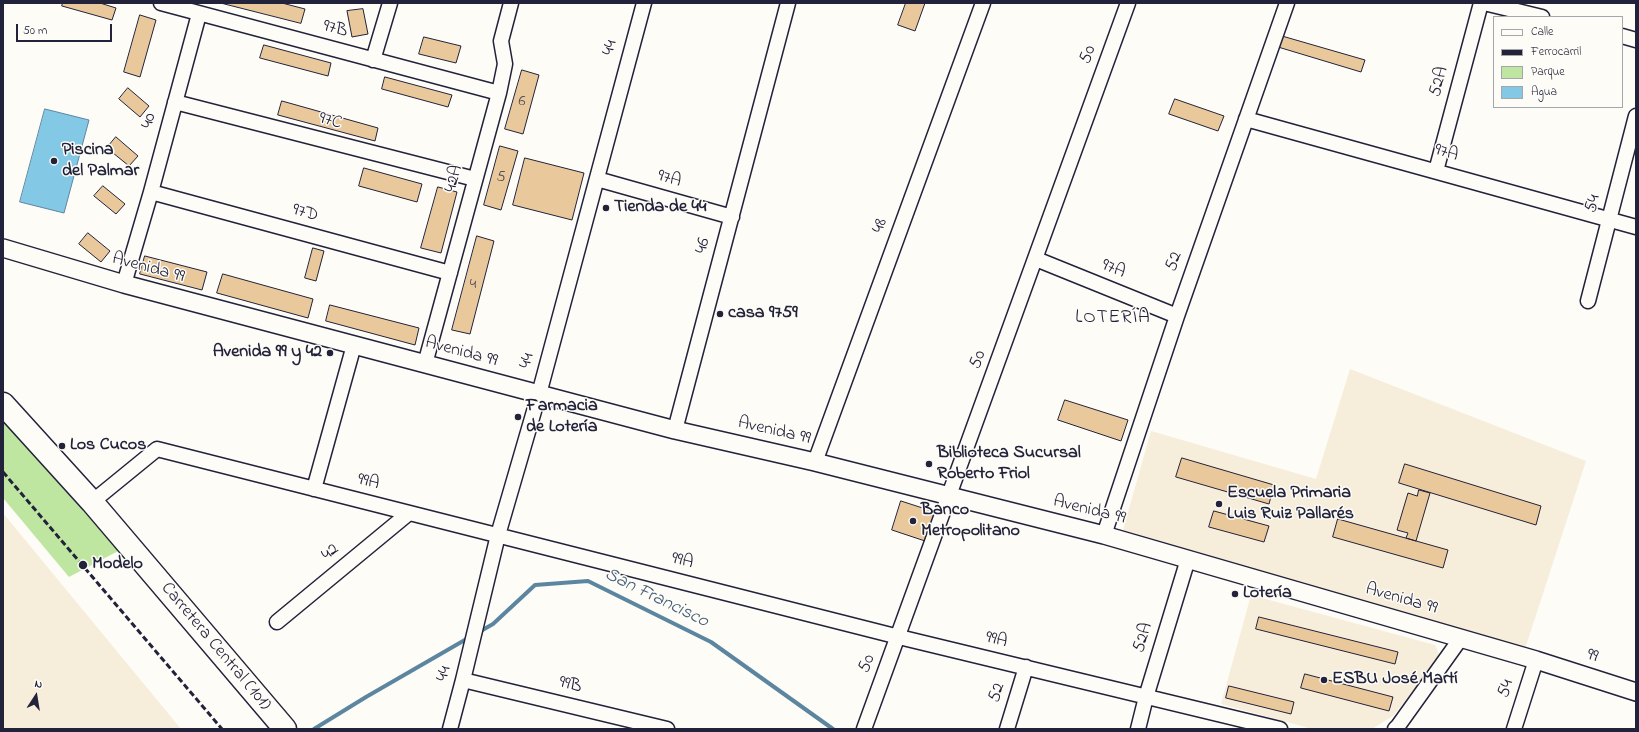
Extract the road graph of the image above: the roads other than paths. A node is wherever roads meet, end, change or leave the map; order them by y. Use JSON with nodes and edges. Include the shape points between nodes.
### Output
{"nodes":[{"id":1,"x":161,"y":3,"type":"edge"},
{"id":2,"x":390,"y":3,"type":"edge"},
{"id":3,"x":511,"y":3,"type":"edge"},
{"id":4,"x":644,"y":3,"type":"edge"},
{"id":5,"x":788,"y":3,"type":"edge"},
{"id":6,"x":983,"y":3,"type":"edge"},
{"id":7,"x":1128,"y":3,"type":"edge"},
{"id":8,"x":1287,"y":3,"type":"edge"},
{"id":9,"x":1483,"y":3,"type":"edge"},
{"id":10,"x":199,"y":14,"type":"junction"},
{"id":11,"x":1538,"y":16,"type":"edge"},
{"id":12,"x":1623,"y":36,"type":"edge"},
{"id":13,"x":1636,"y":40,"type":"edge"},
{"id":14,"x":373,"y":60,"type":"junction"},
{"id":15,"x":499,"y":93,"type":"junction"},
{"id":16,"x":175,"y":102,"type":"junction"},
{"id":17,"x":1636,"y":116,"type":"edge"},
{"id":18,"x":1246,"y":119,"type":"junction"},
{"id":19,"x":1436,"y":172,"type":"junction"},
{"id":20,"x":475,"y":179,"type":"junction"},
{"id":21,"x":597,"y":179,"type":"junction"},
{"id":22,"x":151,"y":192,"type":"junction"},
{"id":23,"x":732,"y":217,"type":"junction"},
{"id":24,"x":1610,"y":220,"type":"junction"},
{"id":25,"x":1636,"y":227,"type":"edge"},
{"id":26,"x":3,"y":248,"type":"edge"},
{"id":27,"x":1036,"y":259,"type":"junction"},
{"id":28,"x":450,"y":273,"type":"junction"},
{"id":29,"x":124,"y":284,"type":"junction"},
{"id":30,"x":1588,"y":301,"type":"dead end"},
{"id":31,"x":1176,"y":316,"type":"junction"},
{"id":32,"x":354,"y":346,"type":"junction"},
{"id":33,"x":425,"y":364,"type":"junction"},
{"id":34,"x":539,"y":394,"type":"junction"},
{"id":35,"x":3,"y":404,"type":"edge"},
{"id":36,"x":675,"y":430,"type":"junction"},
{"id":37,"x":815,"y":462,"type":"junction"},
{"id":38,"x":314,"y":489,"type":"junction"},
{"id":39,"x":948,"y":497,"type":"junction"},
{"id":40,"x":92,"y":502,"type":"junction"},
{"id":41,"x":409,"y":513,"type":"junction"},
{"id":42,"x":498,"y":535,"type":"junction"},
{"id":43,"x":1104,"y":535,"type":"junction"},
{"id":44,"x":1188,"y":559,"type":"junction"},
{"id":45,"x":278,"y":622,"type":"dead end"},
{"id":46,"x":899,"y":636,"type":"junction"},
{"id":47,"x":1461,"y":638,"type":"junction"},
{"id":48,"x":1536,"y":660,"type":"junction"},
{"id":49,"x":1026,"y":667,"type":"junction"},
{"id":50,"x":463,"y":680,"type":"junction"},
{"id":51,"x":1636,"y":692,"type":"edge"},
{"id":52,"x":1146,"y":698,"type":"junction"},
{"id":53,"x":282,"y":726,"type":"edge"},
{"id":54,"x":450,"y":729,"type":"edge"},
{"id":55,"x":667,"y":729,"type":"edge"},
{"id":56,"x":864,"y":729,"type":"edge"},
{"id":57,"x":1007,"y":729,"type":"edge"},
{"id":58,"x":1138,"y":729,"type":"edge"},
{"id":59,"x":1280,"y":729,"type":"edge"},
{"id":60,"x":1394,"y":729,"type":"edge"},
{"id":61,"x":1514,"y":729,"type":"edge"}],
"edges":[{"from":1,"to":10,"type":"street","name":"97B"},
{"from":2,"to":14,"type":"street"},
{"from":3,"to":15,"type":"street","name":"42A","via":[[501,41],[505,64]]},
{"from":4,"to":21,"type":"street","name":"44"},
{"from":5,"to":23,"type":"street","name":"46"},
{"from":6,"to":37,"type":"street","name":"48"},
{"from":7,"to":27,"type":"street","name":"50"},
{"from":8,"to":18,"type":"street","name":"52"},
{"from":9,"to":11,"type":"street"},
{"from":9,"to":19,"type":"street","name":"52A"},
{"from":10,"to":14,"type":"street","name":"97B"},
{"from":10,"to":16,"type":"street","name":"40"},
{"from":12,"to":13,"type":"street"},
{"from":14,"to":15,"type":"street","name":"97B"},
{"from":15,"to":20,"type":"street","name":"42A"},
{"from":16,"to":20,"type":"street","name":"97C"},
{"from":16,"to":22,"type":"street","name":"40"},
{"from":17,"to":24,"type":"street","name":"54"},
{"from":18,"to":19,"type":"street","name":"97A"},
{"from":18,"to":31,"type":"street","name":"52"},
{"from":19,"to":24,"type":"street","name":"97A"},
{"from":20,"to":28,"type":"street","name":"42A"},
{"from":21,"to":23,"type":"street","name":"97A"},
{"from":21,"to":34,"type":"street","name":"44"},
{"from":22,"to":28,"type":"street","name":"97D"},
{"from":22,"to":29,"type":"street","name":"40"},
{"from":23,"to":36,"type":"street","name":"46"},
{"from":24,"to":25,"type":"street","name":"97A"},
{"from":24,"to":30,"type":"street","name":"54"},
{"from":26,"to":29,"type":"street","name":"Avenida 99"},
{"from":27,"to":31,"type":"street","name":"97A"},
{"from":27,"to":39,"type":"street","name":"50"},
{"from":28,"to":33,"type":"street","name":"42A"},
{"from":29,"to":32,"type":"street","name":"Avenida 99"},
{"from":31,"to":43,"type":"street","name":"52"},
{"from":32,"to":33,"type":"street","name":"Avenida 99"},
{"from":32,"to":38,"type":"street"},
{"from":33,"to":34,"type":"street","name":"Avenida 99"},
{"from":34,"to":36,"type":"street","name":"Avenida 99"},
{"from":34,"to":42,"type":"street","name":"44"},
{"from":35,"to":40,"type":"main road","name":"Carretera Central (101)"},
{"from":36,"to":37,"type":"street","name":"Avenida 99"},
{"from":37,"to":39,"type":"street","name":"Avenida 99"},
{"from":38,"to":40,"type":"street","name":"99A","via":[[157,449]]},
{"from":38,"to":41,"type":"street","name":"99A"},
{"from":39,"to":43,"type":"street","name":"Avenida 99"},
{"from":39,"to":46,"type":"street","name":"50"},
{"from":40,"to":53,"type":"main road","name":"Carretera Central (101)"},
{"from":41,"to":42,"type":"street","name":"99A"},
{"from":41,"to":45,"type":"street","name":"42"},
{"from":42,"to":46,"type":"street","name":"99A"},
{"from":42,"to":50,"type":"street","name":"44"},
{"from":43,"to":44,"type":"street","name":"Avenida 99"},
{"from":44,"to":47,"type":"street","name":"Avenida 99"},
{"from":44,"to":52,"type":"street","name":"52A"},
{"from":46,"to":49,"type":"street","name":"99A"},
{"from":46,"to":56,"type":"street","name":"50"},
{"from":47,"to":48,"type":"street","name":"Avenida 99"},
{"from":47,"to":60,"type":"street"},
{"from":48,"to":51,"type":"street","name":"99"},
{"from":48,"to":61,"type":"street","name":"54"},
{"from":49,"to":52,"type":"street","name":"99A"},
{"from":49,"to":57,"type":"street","name":"52"},
{"from":50,"to":54,"type":"street","name":"44"},
{"from":50,"to":55,"type":"street","name":"99B"},
{"from":52,"to":58,"type":"street","name":"52A"},
{"from":52,"to":59,"type":"street","name":"99A"}]}
